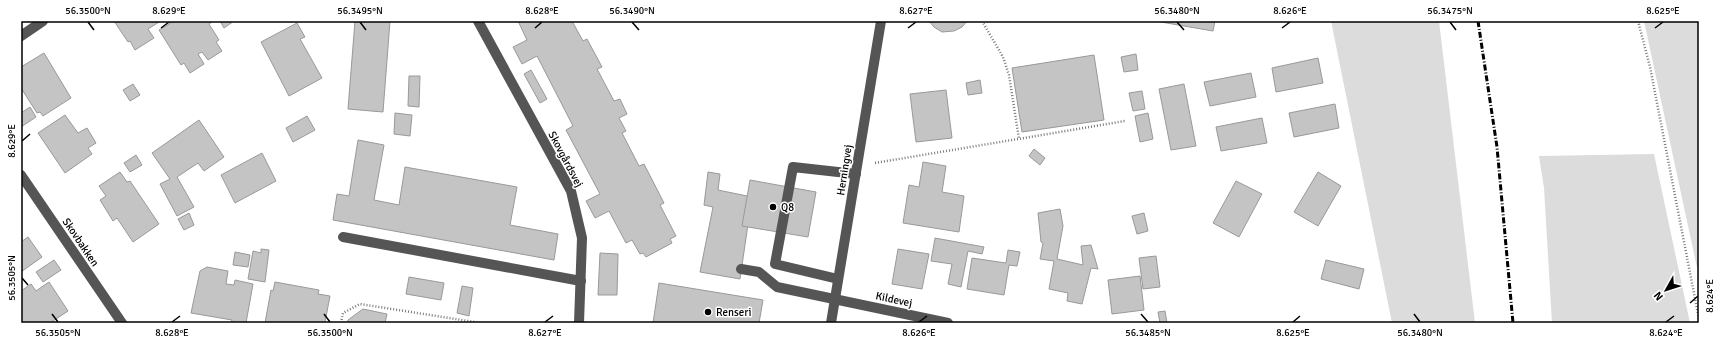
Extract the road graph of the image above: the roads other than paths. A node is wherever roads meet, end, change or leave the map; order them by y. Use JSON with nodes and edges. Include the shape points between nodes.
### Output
{"nodes":[{"id":1,"x":43,"y":21,"type":"edge"},
{"id":2,"x":478,"y":21,"type":"edge"},
{"id":3,"x":881,"y":21,"type":"edge"},
{"id":4,"x":21,"y":36,"type":"edge"},
{"id":5,"x":856,"y":170,"type":"junction"},
{"id":6,"x":21,"y":175,"type":"edge"},
{"id":7,"x":343,"y":237,"type":"dead end"},
{"id":8,"x":741,"y":269,"type":"dead end"},
{"id":9,"x":838,"y":279,"type":"junction"},
{"id":10,"x":581,"y":281,"type":"junction"},
{"id":11,"x":835,"y":299,"type":"junction"},
{"id":12,"x":122,"y":323,"type":"edge"},
{"id":13,"x":579,"y":323,"type":"edge"},
{"id":14,"x":831,"y":323,"type":"edge"},
{"id":15,"x":948,"y":323,"type":"edge"}],
"edges":[{"from":1,"to":4,"type":"street"},
{"from":2,"to":10,"type":"street","name":"Skovgårdsvej","via":[[571,191],[582,238]]},
{"from":3,"to":5,"type":"street","name":"Herningvej"},
{"from":5,"to":9,"type":"street","name":"Herningvej"},
{"from":5,"to":9,"type":"street","via":[[793,167],[775,264]]},
{"from":6,"to":12,"type":"street","name":"Skovbakken"},
{"from":7,"to":10,"type":"street"},
{"from":8,"to":11,"type":"street","name":"Kildevej","via":[[760,272],[776,287]]},
{"from":9,"to":11,"type":"street","name":"Herningvej"},
{"from":10,"to":13,"type":"street","name":"Skovgårdsvej"},
{"from":11,"to":14,"type":"street","name":"Herningvej"},
{"from":11,"to":15,"type":"street","name":"Kildevej"}]}
